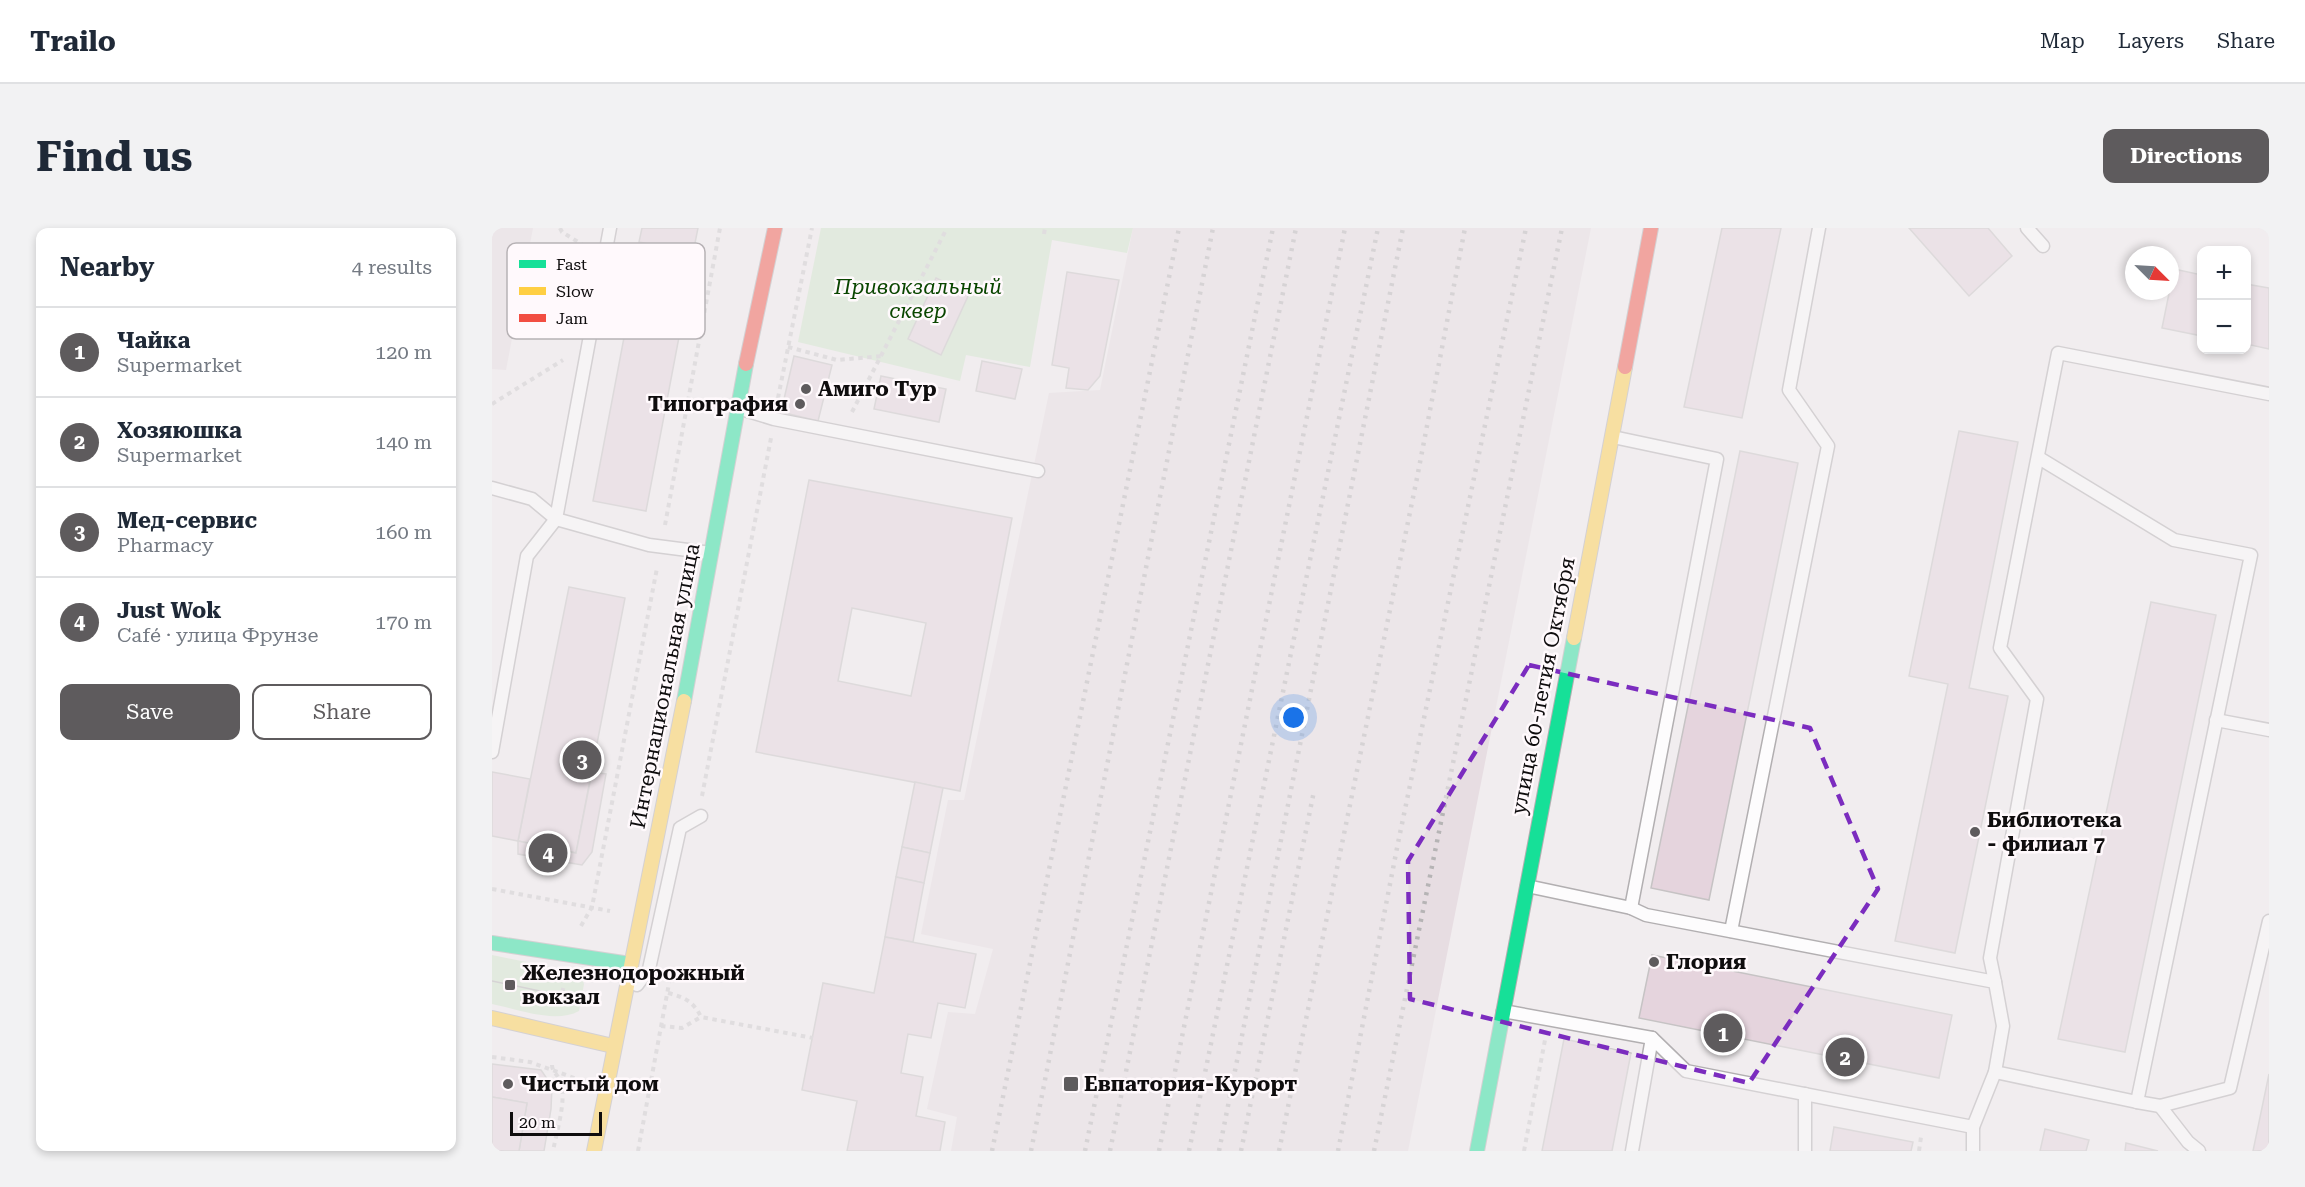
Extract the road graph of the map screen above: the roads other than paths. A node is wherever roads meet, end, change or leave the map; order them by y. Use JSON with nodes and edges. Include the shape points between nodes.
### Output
{"nodes":[{"id":1,"x":610,"y":228,"type":"edge"},
{"id":2,"x":775,"y":228,"type":"edge"},
{"id":3,"x":1651,"y":228,"type":"edge"},
{"id":4,"x":1819,"y":228,"type":"edge"},
{"id":5,"x":2027,"y":228,"type":"edge"},
{"id":6,"x":608,"y":243,"type":"edge"},
{"id":7,"x":2043,"y":246,"type":"dead end"},
{"id":8,"x":590,"y":339,"type":"edge"},
{"id":9,"x":2269,"y":394,"type":"edge"},
{"id":10,"x":737,"y":408,"type":"junction"},
{"id":11,"x":1611,"y":436,"type":"junction"},
{"id":12,"x":2039,"y":458,"type":"junction"},
{"id":13,"x":1038,"y":471,"type":"dead end"},
{"id":14,"x":492,"y":488,"type":"edge"},
{"id":15,"x":556,"y":519,"type":"junction"},
{"id":16,"x":712,"y":554,"type":"junction"},
{"id":17,"x":2217,"y":720,"type":"junction"},
{"id":18,"x":2269,"y":730,"type":"edge"},
{"id":19,"x":492,"y":752,"type":"edge"},
{"id":20,"x":700,"y":817,"type":"road end"},
{"id":21,"x":1527,"y":886,"type":"junction"},
{"id":22,"x":1631,"y":908,"type":"junction"},
{"id":23,"x":2269,"y":921,"type":"edge"},
{"id":24,"x":1731,"y":931,"type":"junction"},
{"id":25,"x":492,"y":943,"type":"edge"},
{"id":26,"x":630,"y":964,"type":"junction"},
{"id":27,"x":1995,"y":982,"type":"junction"},
{"id":28,"x":621,"y":1008,"type":"junction"},
{"id":29,"x":1503,"y":1011,"type":"junction"},
{"id":30,"x":492,"y":1018,"type":"edge"},
{"id":31,"x":1652,"y":1038,"type":"junction"},
{"id":32,"x":613,"y":1046,"type":"junction"},
{"id":33,"x":1995,"y":1072,"type":"junction"},
{"id":34,"x":1805,"y":1094,"type":"junction"},
{"id":35,"x":2138,"y":1102,"type":"junction"},
{"id":36,"x":2160,"y":1106,"type":"junction"},
{"id":37,"x":600,"y":1121,"type":"junction"},
{"id":38,"x":1973,"y":1127,"type":"junction"},
{"id":39,"x":607,"y":1141,"type":"dead end"},
{"id":40,"x":594,"y":1151,"type":"edge"},
{"id":41,"x":1477,"y":1151,"type":"edge"},
{"id":42,"x":1632,"y":1151,"type":"edge"},
{"id":43,"x":1805,"y":1151,"type":"edge"},
{"id":44,"x":1973,"y":1151,"type":"edge"},
{"id":45,"x":2199,"y":1151,"type":"edge"}],
"edges":[{"from":1,"to":6,"type":"lane"},
{"from":2,"to":10,"type":"street","name":"Интернациональная улица"},
{"from":3,"to":11,"type":"street","name":"улица 60-летия Октября"},
{"from":4,"to":24,"type":"lane","via":[[1789,390],[1828,446]]},
{"from":5,"to":7,"type":"lane"},
{"from":8,"to":15,"type":"lane"},
{"from":9,"to":12,"type":"lane","via":[[2058,353]]},
{"from":10,"to":13,"type":"lane","via":[[774,419]]},
{"from":10,"to":16,"type":"street","name":"Интернациональная улица"},
{"from":11,"to":21,"type":"street","name":"улица 60-летия Октября"},
{"from":11,"to":22,"type":"lane","via":[[1717,459]]},
{"from":12,"to":17,"type":"lane","via":[[2174,540],[2251,555]]},
{"from":12,"to":27,"type":"lane","via":[[2000,648],[2037,699],[1990,958]]},
{"from":14,"to":15,"type":"lane","via":[[532,500]]},
{"from":15,"to":16,"type":"lane","via":[[649,545]]},
{"from":15,"to":19,"type":"lane","via":[[527,556]]},
{"from":16,"to":26,"type":"street","name":"Интернациональная улица"},
{"from":17,"to":18,"type":"lane"},
{"from":17,"to":35,"type":"lane"},
{"from":20,"to":28,"type":"lane","via":[[680,828],[649,969]]},
{"from":21,"to":22,"type":"lane"},
{"from":21,"to":29,"type":"street","name":"улица 60-летия Октября"},
{"from":22,"to":24,"type":"lane","via":[[1646,915]]},
{"from":23,"to":36,"type":"lane","via":[[2230,1088]]},
{"from":24,"to":27,"type":"lane"},
{"from":25,"to":26,"type":"street"},
{"from":26,"to":28,"type":"street","name":"Интернациональная улица"},
{"from":27,"to":33,"type":"lane","via":[[2003,1026]]},
{"from":28,"to":32,"type":"street","name":"Интернациональная улица"},
{"from":29,"to":31,"type":"lane"},
{"from":29,"to":41,"type":"street","name":"улица 60-летия Октября"},
{"from":30,"to":32,"type":"street"},
{"from":31,"to":34,"type":"lane","via":[[1686,1071]]},
{"from":31,"to":42,"type":"lane"},
{"from":32,"to":37,"type":"street","name":"Интернациональная улица"},
{"from":33,"to":35,"type":"lane"},
{"from":33,"to":38,"type":"lane"},
{"from":34,"to":38,"type":"lane"},
{"from":34,"to":43,"type":"lane"},
{"from":35,"to":36,"type":"lane"},
{"from":36,"to":45,"type":"lane"},
{"from":37,"to":39,"type":"lane"},
{"from":37,"to":40,"type":"street","name":"Интернациональная улица"},
{"from":38,"to":44,"type":"lane"}]}
